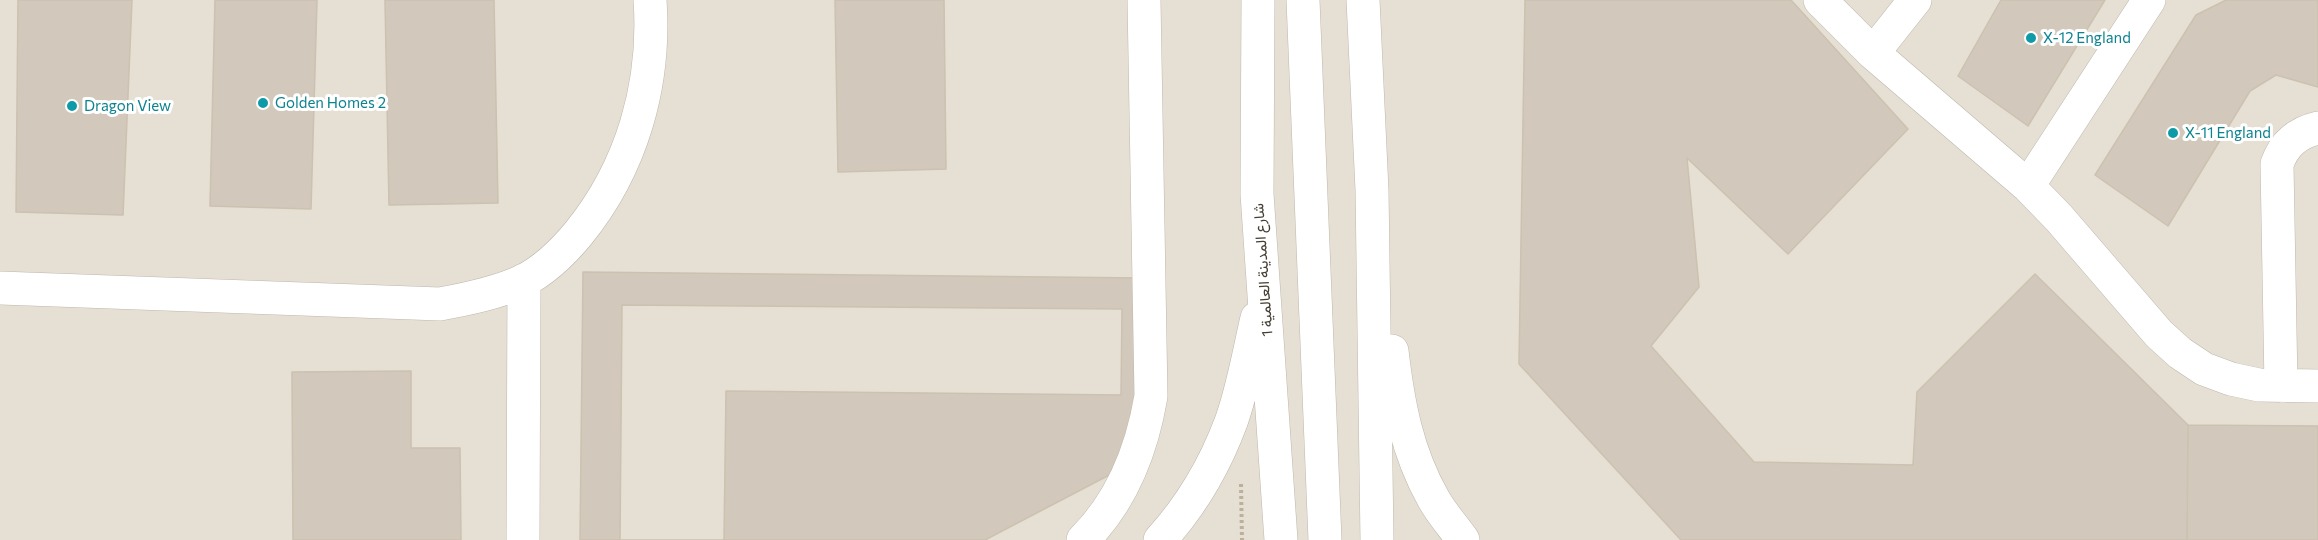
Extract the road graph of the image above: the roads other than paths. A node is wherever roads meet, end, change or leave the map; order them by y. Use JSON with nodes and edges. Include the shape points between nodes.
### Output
{"nodes":[{"id":1,"x":650,"y":0,"type":"edge"},
{"id":2,"x":1144,"y":0,"type":"edge"},
{"id":3,"x":1258,"y":0,"type":"edge"},
{"id":4,"x":1303,"y":0,"type":"edge"},
{"id":5,"x":1363,"y":0,"type":"edge"},
{"id":6,"x":1820,"y":0,"type":"edge"},
{"id":7,"x":1915,"y":0,"type":"edge"},
{"id":8,"x":2148,"y":0,"type":"edge"},
{"id":9,"x":1873,"y":53,"type":"junction"},
{"id":10,"x":2318,"y":128,"type":"edge"},
{"id":11,"x":2028,"y":186,"type":"junction"},
{"id":12,"x":1372,"y":190,"type":"junction"},
{"id":13,"x":524,"y":280,"type":"junction"},
{"id":14,"x":0,"y":288,"type":"edge"},
{"id":15,"x":1264,"y":290,"type":"junction"},
{"id":16,"x":2281,"y":386,"type":"junction"},
{"id":17,"x":2318,"y":386,"type":"edge"},
{"id":18,"x":523,"y":540,"type":"edge"},
{"id":19,"x":1083,"y":540,"type":"edge"},
{"id":20,"x":1160,"y":540,"type":"edge"},
{"id":21,"x":1281,"y":540,"type":"edge"},
{"id":22,"x":1324,"y":540,"type":"edge"},
{"id":23,"x":1377,"y":540,"type":"edge"},
{"id":24,"x":1463,"y":540,"type":"edge"}],
"edges":[{"from":1,"to":13,"type":"street","via":[[649,68],[628,150],[610,189],[586,224],[565,250]]},
{"from":2,"to":19,"type":"street","via":[[1151,396],[1146,426],[1125,483]]},
{"from":3,"to":15,"type":"street","name":"شارع المدينة العالمية 1","via":[[1257,194]]},
{"from":4,"to":22,"type":"street"},
{"from":5,"to":12,"type":"street"},
{"from":6,"to":9,"type":"street"},
{"from":7,"to":9,"type":"street"},
{"from":8,"to":11,"type":"street"},
{"from":9,"to":11,"type":"street"},
{"from":10,"to":16,"type":"street","via":[[2296,136],[2277,164]]},
{"from":11,"to":16,"type":"street","via":[[2180,353],[2204,369],[2231,379]]},
{"from":12,"to":23,"type":"street"},
{"from":12,"to":24,"type":"street","via":[[1399,404],[1411,453],[1434,499]]},
{"from":13,"to":14,"type":"street","via":[[440,304]]},
{"from":13,"to":18,"type":"street"},
{"from":15,"to":20,"type":"street","via":[[1232,420],[1221,447],[1193,497]]},
{"from":15,"to":21,"type":"street","name":"شارع المدينة العالمية 1"},
{"from":16,"to":17,"type":"street"}]}
